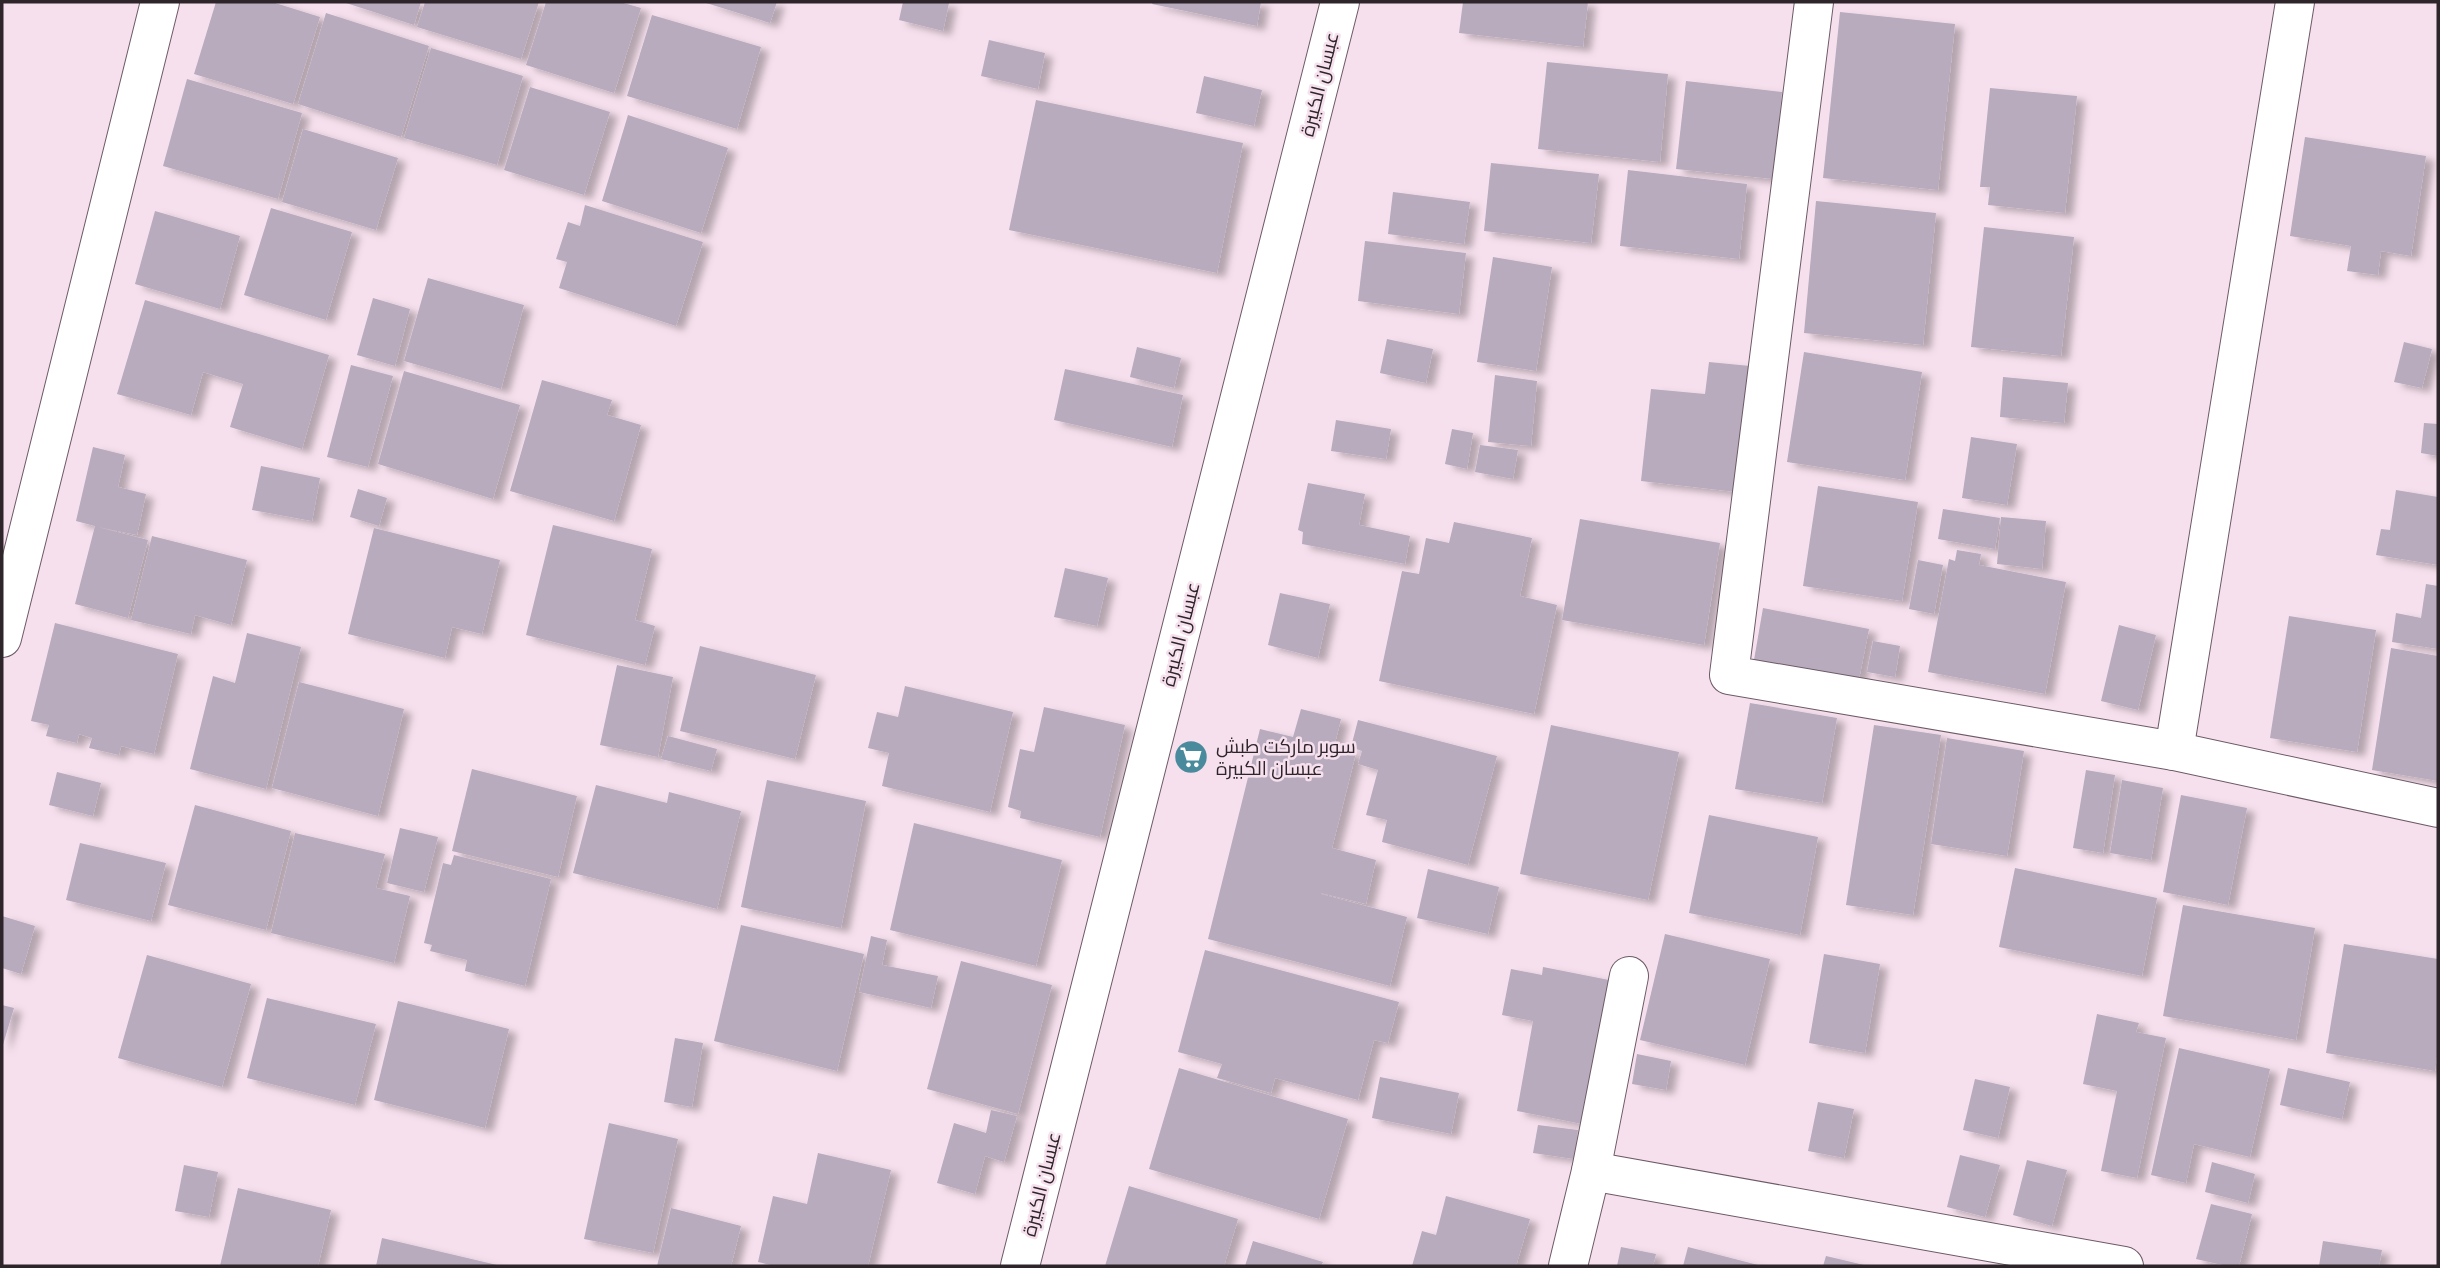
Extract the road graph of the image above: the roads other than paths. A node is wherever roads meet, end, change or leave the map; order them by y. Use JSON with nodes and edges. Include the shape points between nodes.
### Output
{"nodes":[{"id":1,"x":160,"y":2,"type":"edge"},
{"id":2,"x":1340,"y":2,"type":"edge"},
{"id":3,"x":1814,"y":2,"type":"edge"},
{"id":4,"x":2295,"y":2,"type":"edge"},
{"id":5,"x":2,"y":638,"type":"edge"},
{"id":6,"x":2174,"y":751,"type":"junction"},
{"id":7,"x":2438,"y":808,"type":"edge"},
{"id":8,"x":1629,"y":976,"type":"dead end"},
{"id":9,"x":1591,"y":1171,"type":"junction"},
{"id":10,"x":1020,"y":1266,"type":"edge"},
{"id":11,"x":1568,"y":1266,"type":"edge"},
{"id":12,"x":2124,"y":1266,"type":"edge"}],
"edges":[{"from":1,"to":5,"type":"street"},
{"from":2,"to":10,"type":"street","name":"عبسان الكبيرة"},
{"from":3,"to":6,"type":"street","via":[[1729,675]]},
{"from":4,"to":6,"type":"street"},
{"from":6,"to":7,"type":"street"},
{"from":8,"to":9,"type":"street"},
{"from":9,"to":11,"type":"street"},
{"from":9,"to":12,"type":"street"}]}
